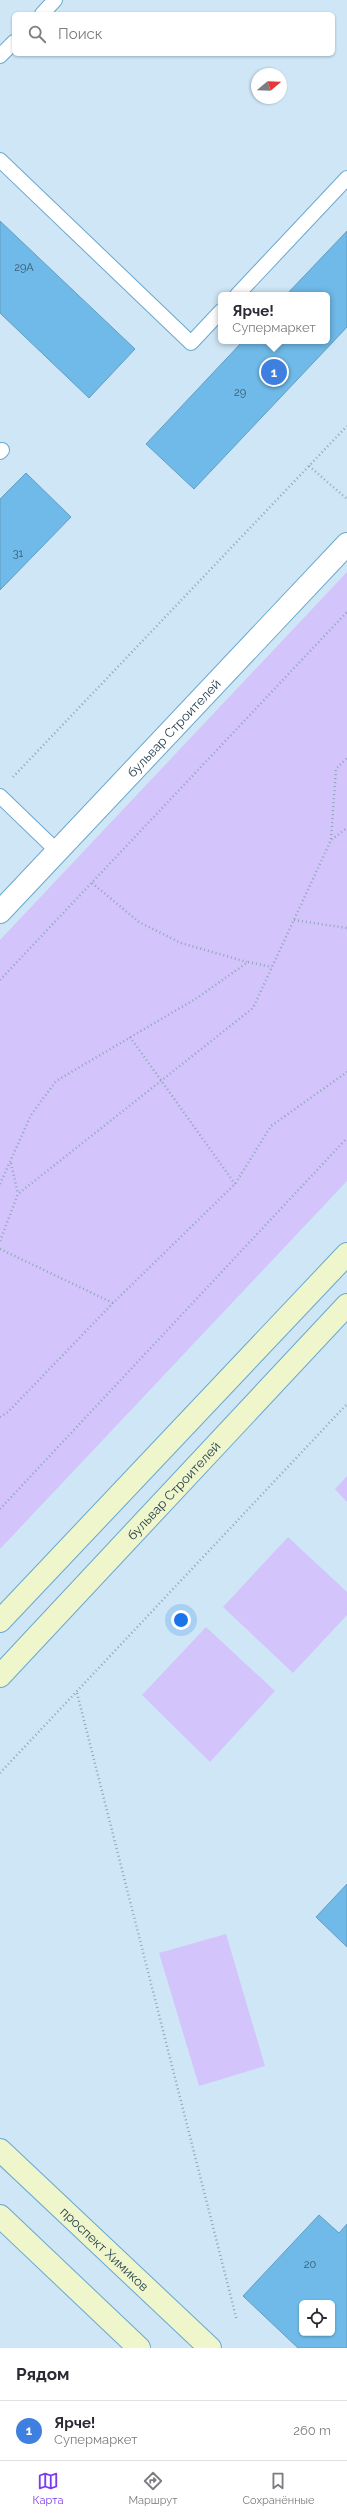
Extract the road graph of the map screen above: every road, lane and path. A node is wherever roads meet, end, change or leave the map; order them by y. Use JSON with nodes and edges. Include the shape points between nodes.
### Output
{"nodes":[{"id":1,"x":55,"y":0,"type":"edge"},
{"id":2,"x":44,"y":12,"type":"edge"},
{"id":3,"x":12,"y":44,"type":"edge"},
{"id":4,"x":0,"y":56,"type":"edge"},
{"id":5,"x":0,"y":160,"type":"edge"},
{"id":6,"x":347,"y":178,"type":"edge"},
{"id":7,"x":239,"y":292,"type":"edge"},
{"id":8,"x":218,"y":314,"type":"edge"},
{"id":9,"x":347,"y":426,"type":"edge"},
{"id":10,"x":309,"y":466,"type":"junction"},
{"id":11,"x":347,"y":499,"type":"edge"},
{"id":12,"x":347,"y":544,"type":"edge"},
{"id":13,"x":347,"y":612,"type":"edge"},
{"id":14,"x":347,"y":758,"type":"edge"},
{"id":15,"x":11,"y":779,"type":"dead end"},
{"id":16,"x":0,"y":796,"type":"edge"},
{"id":17,"x":347,"y":828,"type":"edge"},
{"id":18,"x":331,"y":840,"type":"junction"},
{"id":19,"x":57,"y":851,"type":"junction"},
{"id":20,"x":92,"y":883,"type":"junction"},
{"id":21,"x":0,"y":912,"type":"edge"},
{"id":22,"x":294,"y":920,"type":"junction"},
{"id":23,"x":347,"y":928,"type":"edge"},
{"id":24,"x":248,"y":962,"type":"junction"},
{"id":25,"x":272,"y":967,"type":"junction"},
{"id":26,"x":0,"y":980,"type":"edge"},
{"id":27,"x":130,"y":1037,"type":"junction"},
{"id":28,"x":347,"y":1072,"type":"edge"},
{"id":29,"x":162,"y":1081,"type":"junction"},
{"id":30,"x":347,"y":1138,"type":"edge"},
{"id":31,"x":10,"y":1162,"type":"junction"},
{"id":32,"x":0,"y":1184,"type":"edge"},
{"id":33,"x":235,"y":1184,"type":"junction"},
{"id":34,"x":18,"y":1194,"type":"junction"},
{"id":35,"x":0,"y":1241,"type":"edge"},
{"id":36,"x":0,"y":1249,"type":"edge"},
{"id":37,"x":347,"y":1254,"type":"edge"},
{"id":38,"x":113,"y":1303,"type":"junction"},
{"id":39,"x":347,"y":1305,"type":"edge"},
{"id":40,"x":347,"y":1404,"type":"edge"},
{"id":41,"x":0,"y":1417,"type":"edge"},
{"id":42,"x":0,"y":1509,"type":"edge"},
{"id":43,"x":0,"y":1621,"type":"edge"},
{"id":44,"x":0,"y":1676,"type":"edge"},
{"id":45,"x":77,"y":1693,"type":"junction"},
{"id":46,"x":0,"y":1773,"type":"edge"},
{"id":47,"x":0,"y":2150,"type":"edge"},
{"id":48,"x":0,"y":2216,"type":"edge"},
{"id":49,"x":237,"y":2321,"type":"dead end"},
{"id":50,"x":139,"y":2348,"type":"edge"},
{"id":51,"x":210,"y":2348,"type":"edge"}],
"edges":[{"from":1,"to":2,"type":"lane"},
{"from":3,"to":4,"type":"lane"},
{"from":5,"to":8,"type":"lane","via":[[191,343]]},
{"from":6,"to":7,"type":"lane"},
{"from":9,"to":10,"type":"path"},
{"from":10,"to":11,"type":"path"},
{"from":10,"to":15,"type":"path"},
{"from":12,"to":19,"type":"street","name":"бульвар Строителей"},
{"from":13,"to":20,"type":"path"},
{"from":14,"to":18,"type":"path","via":[[336,769]]},
{"from":16,"to":19,"type":"lane"},
{"from":17,"to":18,"type":"path"},
{"from":18,"to":22,"type":"path"},
{"from":19,"to":21,"type":"street","name":"бульвар Строителей"},
{"from":20,"to":24,"type":"path","via":[[139,922],[181,942]]},
{"from":20,"to":26,"type":"path"},
{"from":22,"to":23,"type":"path"},
{"from":22,"to":25,"type":"path"},
{"from":24,"to":25,"type":"path"},
{"from":24,"to":27,"type":"path","via":[[197,998]]},
{"from":25,"to":29,"type":"path","via":[[253,1008]]},
{"from":27,"to":29,"type":"path"},
{"from":27,"to":31,"type":"path","via":[[56,1081],[31,1115]]},
{"from":28,"to":33,"type":"path","via":[[271,1126]]},
{"from":29,"to":33,"type":"path"},
{"from":29,"to":34,"type":"path"},
{"from":30,"to":42,"type":"path"},
{"from":31,"to":32,"type":"path"},
{"from":31,"to":34,"type":"path"},
{"from":33,"to":38,"type":"path"},
{"from":34,"to":35,"type":"path"},
{"from":36,"to":38,"type":"path"},
{"from":37,"to":43,"type":"main road"},
{"from":38,"to":41,"type":"path","via":[[8,1412]]},
{"from":39,"to":44,"type":"main road","name":"бульвар Строителей"},
{"from":40,"to":45,"type":"path"},
{"from":45,"to":46,"type":"path"},
{"from":45,"to":49,"type":"path"},
{"from":47,"to":51,"type":"main road","name":"проспект Химиков"},
{"from":48,"to":50,"type":"main road"}]}
